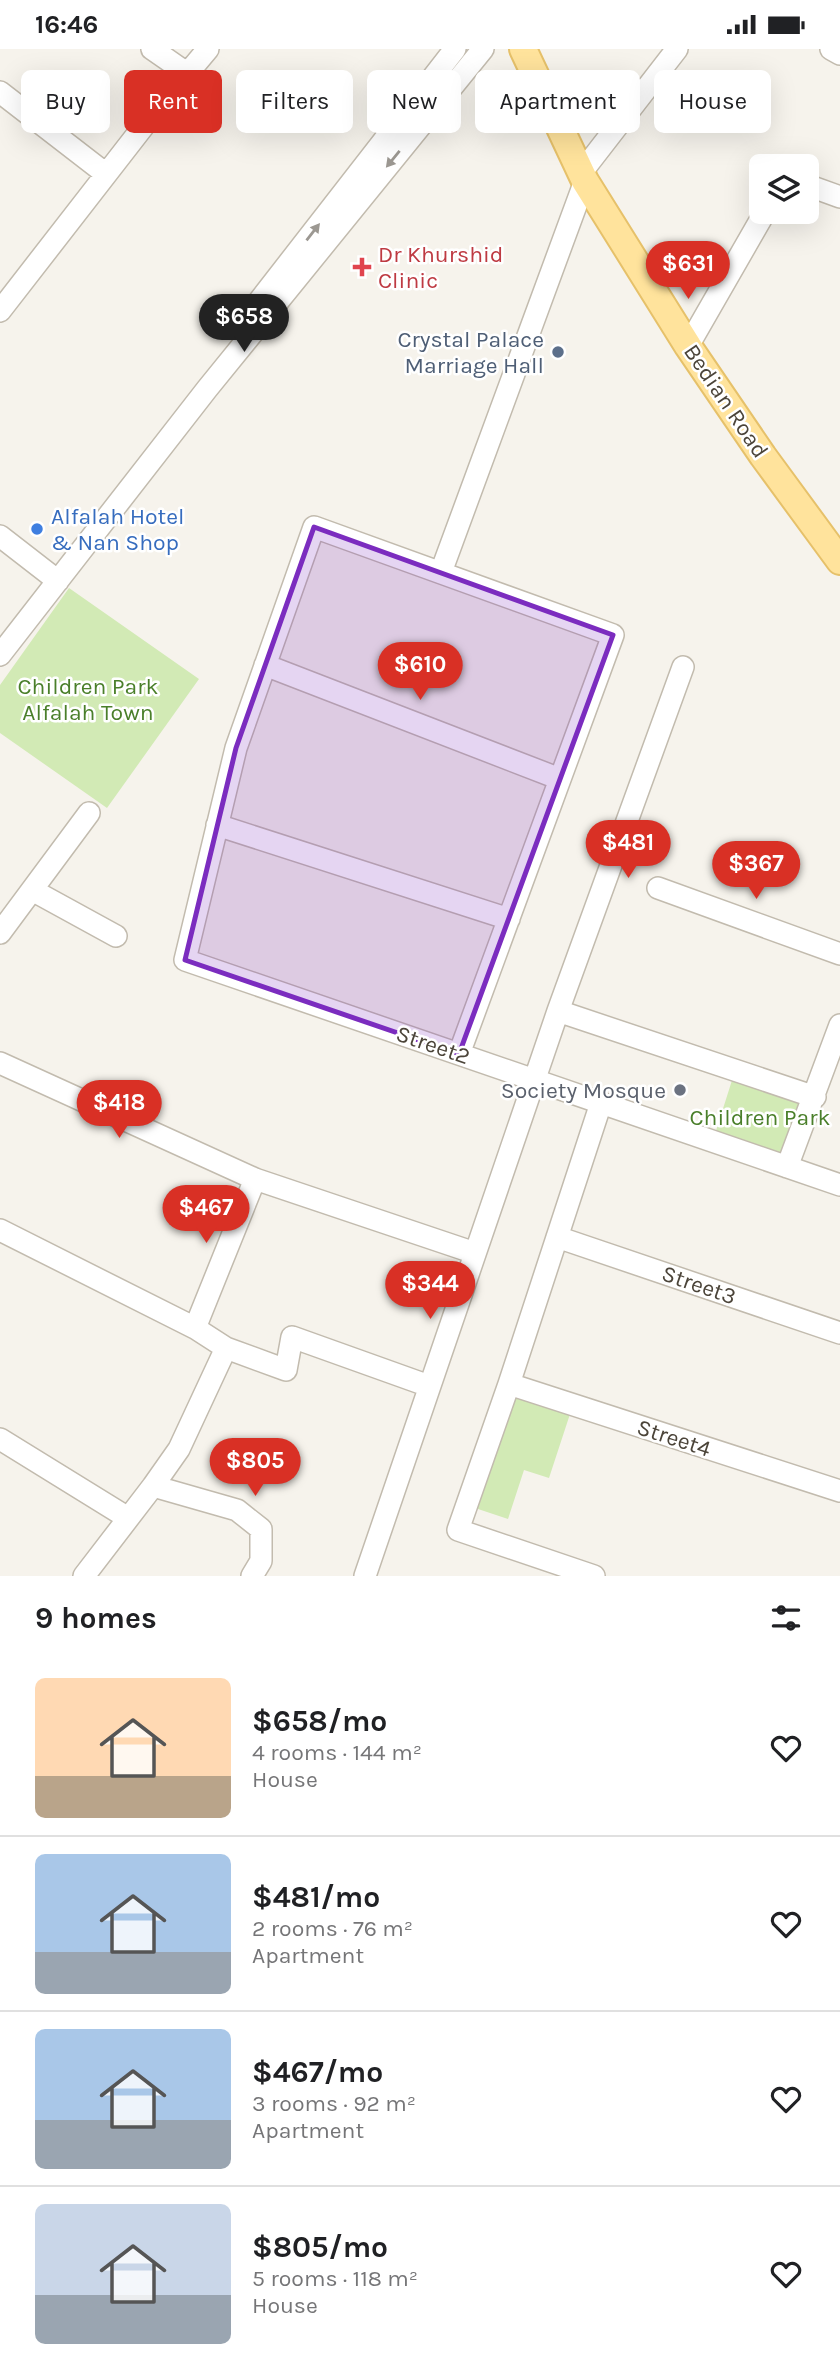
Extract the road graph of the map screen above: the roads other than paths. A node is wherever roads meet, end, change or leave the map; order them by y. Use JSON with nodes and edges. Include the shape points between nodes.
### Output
{"nodes":[{"id":1,"x":152,"y":49,"type":"edge"},
{"id":2,"x":208,"y":49,"type":"edge"},
{"id":3,"x":456,"y":49,"type":"edge"},
{"id":4,"x":483,"y":49,"type":"edge"},
{"id":5,"x":523,"y":49,"type":"edge"},
{"id":6,"x":677,"y":49,"type":"edge"},
{"id":7,"x":831,"y":49,"type":"edge"},
{"id":8,"x":840,"y":54,"type":"edge"},
{"id":9,"x":182,"y":70,"type":"edge"},
{"id":10,"x":191,"y":70,"type":"edge"},
{"id":11,"x":443,"y":70,"type":"edge"},
{"id":12,"x":461,"y":71,"type":"edge"},
{"id":13,"x":0,"y":92,"type":"edge"},
{"id":14,"x":140,"y":133,"type":"edge"},
{"id":15,"x":402,"y":133,"type":"edge"},
{"id":16,"x":106,"y":174,"type":"junction"},
{"id":17,"x":583,"y":177,"type":"junction"},
{"id":18,"x":819,"y":189,"type":"edge"},
{"id":19,"x":840,"y":197,"type":"edge"},
{"id":20,"x":758,"y":224,"type":"edge"},
{"id":21,"x":0,"y":311,"type":"edge"},
{"id":22,"x":688,"y":346,"type":"junction"},
{"id":23,"x":0,"y":536,"type":"edge"},
{"id":24,"x":840,"y":561,"type":"edge"},
{"id":25,"x":441,"y":572,"type":"junction"},
{"id":26,"x":53,"y":577,"type":"junction"},
{"id":27,"x":0,"y":634,"type":"edge"},
{"id":28,"x":0,"y":655,"type":"edge"},
{"id":29,"x":265,"y":665,"type":"junction"},
{"id":30,"x":683,"y":667,"type":"dead end"},
{"id":31,"x":560,"y":779,"type":"junction"},
{"id":32,"x":89,"y":813,"type":"dead end"},
{"id":33,"x":218,"y":825,"type":"junction"},
{"id":34,"x":658,"y":888,"type":"dead end"},
{"id":35,"x":32,"y":890,"type":"junction"},
{"id":36,"x":509,"y":919,"type":"junction"},
{"id":37,"x":0,"y":933,"type":"edge"},
{"id":38,"x":116,"y":936,"type":"dead end"},
{"id":39,"x":840,"y":954,"type":"edge"},
{"id":40,"x":558,"y":1011,"type":"junction"},
{"id":41,"x":840,"y":1028,"type":"edge"},
{"id":42,"x":459,"y":1054,"type":"junction"},
{"id":43,"x":0,"y":1063,"type":"edge"},
{"id":44,"x":534,"y":1080,"type":"junction"},
{"id":45,"x":815,"y":1097,"type":"junction"},
{"id":46,"x":601,"y":1103,"type":"junction"},
{"id":47,"x":788,"y":1167,"type":"junction"},
{"id":48,"x":256,"y":1179,"type":"junction"},
{"id":49,"x":840,"y":1185,"type":"edge"},
{"id":50,"x":0,"y":1230,"type":"edge"},
{"id":51,"x":557,"y":1237,"type":"junction"},
{"id":52,"x":475,"y":1253,"type":"junction"},
{"id":53,"x":195,"y":1328,"type":"junction"},
{"id":54,"x":840,"y":1333,"type":"edge"},
{"id":55,"x":226,"y":1348,"type":"junction"},
{"id":56,"x":509,"y":1384,"type":"junction"},
{"id":57,"x":429,"y":1386,"type":"junction"},
{"id":58,"x":0,"y":1439,"type":"edge"},
{"id":59,"x":153,"y":1486,"type":"junction"},
{"id":60,"x":840,"y":1491,"type":"edge"},
{"id":61,"x":128,"y":1518,"type":"junction"},
{"id":62,"x":84,"y":1576,"type":"edge"},
{"id":63,"x":253,"y":1576,"type":"edge"},
{"id":64,"x":365,"y":1576,"type":"edge"},
{"id":65,"x":594,"y":1576,"type":"edge"}],
"edges":[{"from":1,"to":9,"type":"street"},
{"from":2,"to":10,"type":"street"},
{"from":3,"to":11,"type":"street"},
{"from":4,"to":12,"type":"street"},
{"from":5,"to":17,"type":"main road","name":"Bedian Road"},
{"from":6,"to":17,"type":"street"},
{"from":7,"to":8,"type":"street"},
{"from":13,"to":16,"type":"street"},
{"from":14,"to":16,"type":"street"},
{"from":15,"to":26,"type":"street","via":[[206,389]]},
{"from":16,"to":21,"type":"street"},
{"from":17,"to":22,"type":"main road","name":"Bedian Road"},
{"from":17,"to":25,"type":"street"},
{"from":18,"to":19,"type":"street"},
{"from":20,"to":22,"type":"street"},
{"from":22,"to":24,"type":"main road","name":"Bedian Road"},
{"from":23,"to":26,"type":"street"},
{"from":25,"to":29,"type":"street","via":[[314,527]]},
{"from":25,"to":31,"type":"street","via":[[613,635]]},
{"from":26,"to":27,"type":"street"},
{"from":26,"to":28,"type":"street"},
{"from":29,"to":31,"type":"street"},
{"from":29,"to":33,"type":"street","via":[[236,748]]},
{"from":30,"to":40,"type":"street"},
{"from":31,"to":36,"type":"street"},
{"from":32,"to":35,"type":"street"},
{"from":33,"to":36,"type":"street"},
{"from":33,"to":42,"type":"street","name":"Street2","via":[[185,960]]},
{"from":34,"to":39,"type":"street"},
{"from":35,"to":37,"type":"street"},
{"from":35,"to":38,"type":"street"},
{"from":36,"to":42,"type":"street"},
{"from":40,"to":44,"type":"street"},
{"from":40,"to":45,"type":"street"},
{"from":41,"to":45,"type":"street"},
{"from":42,"to":44,"type":"street","name":"Street2"},
{"from":43,"to":48,"type":"street"},
{"from":44,"to":46,"type":"street","name":"Street2"},
{"from":44,"to":52,"type":"street"},
{"from":45,"to":47,"type":"street"},
{"from":46,"to":47,"type":"street","name":"Street2"},
{"from":46,"to":51,"type":"street"},
{"from":47,"to":49,"type":"street","name":"Street2"},
{"from":48,"to":52,"type":"street"},
{"from":48,"to":53,"type":"street"},
{"from":50,"to":53,"type":"street"},
{"from":51,"to":54,"type":"street","name":"Street3"},
{"from":51,"to":56,"type":"street"},
{"from":52,"to":57,"type":"street"},
{"from":53,"to":55,"type":"street"},
{"from":55,"to":57,"type":"street","via":[[286,1370],[292,1337]]},
{"from":55,"to":59,"type":"street","via":[[178,1449]]},
{"from":56,"to":60,"type":"street","name":"Street4"},
{"from":56,"to":65,"type":"street","via":[[458,1530]]},
{"from":57,"to":64,"type":"street"},
{"from":58,"to":61,"type":"street"},
{"from":59,"to":61,"type":"street"},
{"from":59,"to":63,"type":"street","via":[[237,1510],[261,1529],[261,1561]]},
{"from":61,"to":62,"type":"street"}]}
